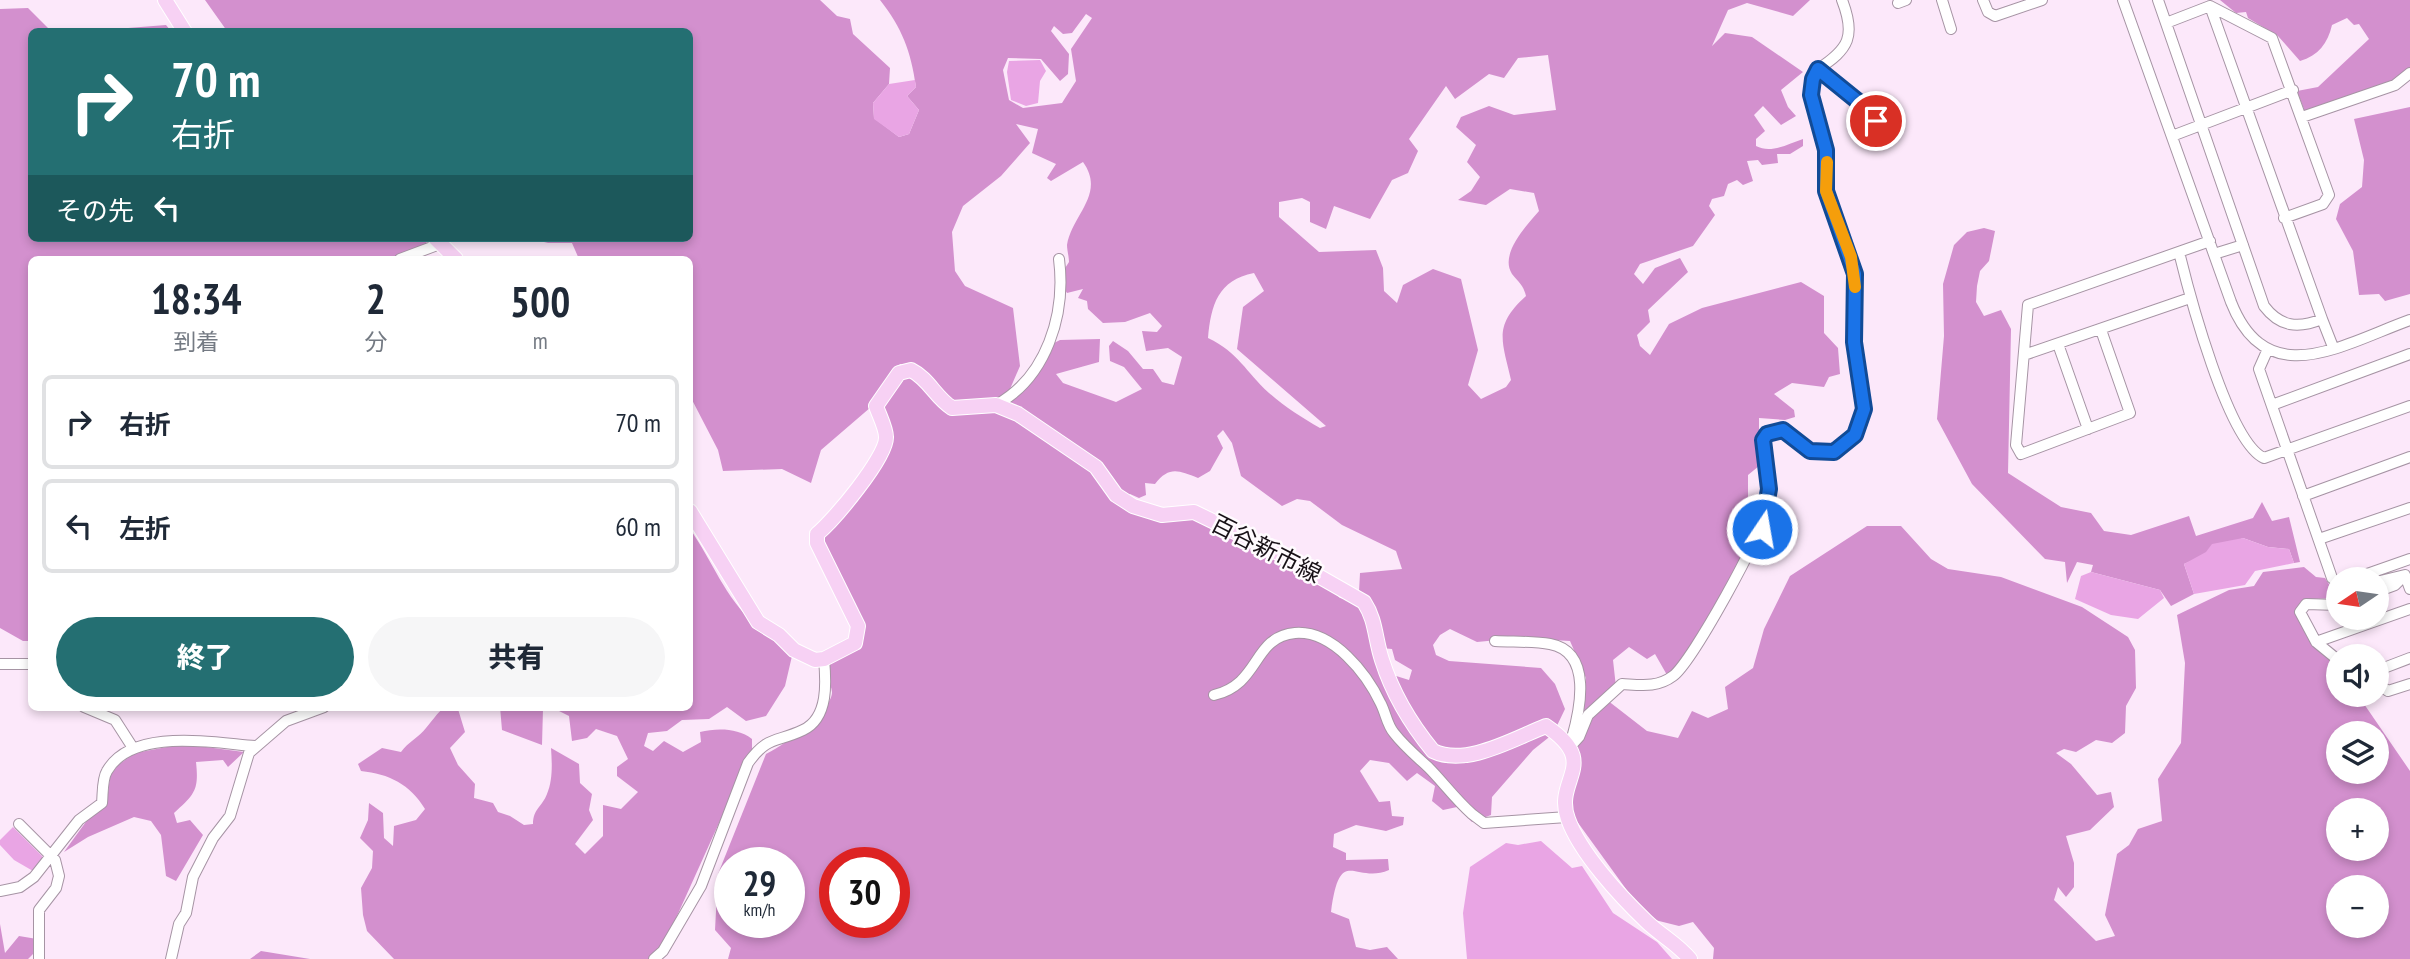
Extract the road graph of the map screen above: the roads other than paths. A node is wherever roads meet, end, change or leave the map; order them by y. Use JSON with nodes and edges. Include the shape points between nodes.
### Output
{"nodes":[{"id":1,"x":165,"y":0,"type":"edge"},
{"id":2,"x":1843,"y":0,"type":"edge"},
{"id":3,"x":1941,"y":0,"type":"edge"},
{"id":4,"x":1983,"y":0,"type":"edge"},
{"id":5,"x":2041,"y":0,"type":"edge"},
{"id":6,"x":2123,"y":0,"type":"edge"},
{"id":7,"x":2158,"y":0,"type":"edge"},
{"id":8,"x":2210,"y":6,"type":"junction"},
{"id":9,"x":2166,"y":23,"type":"junction"},
{"id":10,"x":182,"y":28,"type":"edge"},
{"id":11,"x":1951,"y":29,"type":"dead end"},
{"id":12,"x":1818,"y":69,"type":"junction"},
{"id":13,"x":2410,"y":73,"type":"edge"},
{"id":14,"x":2293,"y":90,"type":"junction"},
{"id":15,"x":2246,"y":108,"type":"junction"},
{"id":16,"x":2302,"y":117,"type":"junction"},
{"id":17,"x":2201,"y":125,"type":"junction"},
{"id":18,"x":2172,"y":136,"type":"junction"},
{"id":19,"x":1892,"y":138,"type":"dead end"},
{"id":20,"x":2284,"y":218,"type":"junction"},
{"id":21,"x":2210,"y":241,"type":"junction"},
{"id":22,"x":435,"y":242,"type":"edge"},
{"id":23,"x":438,"y":242,"type":"edge"},
{"id":24,"x":2243,"y":245,"type":"junction"},
{"id":25,"x":2179,"y":252,"type":"junction"},
{"id":26,"x":2214,"y":254,"type":"junction"},
{"id":27,"x":406,"y":256,"type":"edge"},
{"id":28,"x":453,"y":256,"type":"edge"},
{"id":29,"x":1059,"y":259,"type":"dead end"},
{"id":30,"x":2190,"y":298,"type":"junction"},
{"id":31,"x":2322,"y":319,"type":"junction"},
{"id":32,"x":2410,"y":320,"type":"edge"},
{"id":33,"x":2101,"y":330,"type":"junction"},
{"id":34,"x":2058,"y":344,"type":"junction"},
{"id":35,"x":2333,"y":347,"type":"junction"},
{"id":36,"x":2267,"y":351,"type":"junction"},
{"id":37,"x":2410,"y":354,"type":"edge"},
{"id":38,"x":2024,"y":355,"type":"junction"},
{"id":39,"x":996,"y":405,"type":"junction"},
{"id":40,"x":2272,"y":405,"type":"junction"},
{"id":41,"x":2410,"y":406,"type":"edge"},
{"id":42,"x":2088,"y":429,"type":"junction"},
{"id":43,"x":2287,"y":450,"type":"junction"},
{"id":44,"x":2410,"y":457,"type":"edge"},
{"id":45,"x":2303,"y":496,"type":"junction"},
{"id":46,"x":2410,"y":508,"type":"edge"},
{"id":47,"x":693,"y":517,"type":"edge"},
{"id":48,"x":2319,"y":539,"type":"junction"},
{"id":49,"x":2410,"y":559,"type":"edge"},
{"id":50,"x":2329,"y":567,"type":"edge"},
{"id":51,"x":2387,"y":567,"type":"edge"},
{"id":52,"x":2407,"y":574,"type":"edge"},
{"id":53,"x":2389,"y":579,"type":"edge"},
{"id":54,"x":2389,"y":587,"type":"edge"},
{"id":55,"x":2410,"y":589,"type":"edge"},
{"id":56,"x":2326,"y":605,"type":"edge"},
{"id":57,"x":2410,"y":609,"type":"edge"},
{"id":58,"x":1495,"y":641,"type":"dead end"},
{"id":59,"x":2316,"y":642,"type":"junction"},
{"id":60,"x":2326,"y":650,"type":"edge"},
{"id":61,"x":2410,"y":658,"type":"edge"},
{"id":62,"x":824,"y":659,"type":"junction"},
{"id":63,"x":0,"y":664,"type":"edge"},
{"id":64,"x":28,"y":664,"type":"edge"},
{"id":65,"x":2389,"y":666,"type":"edge"},
{"id":66,"x":2410,"y":684,"type":"edge"},
{"id":67,"x":2389,"y":691,"type":"edge"},
{"id":68,"x":1214,"y":695,"type":"dead end"},
{"id":69,"x":94,"y":711,"type":"edge"},
{"id":70,"x":313,"y":711,"type":"edge"},
{"id":71,"x":255,"y":746,"type":"junction"},
{"id":72,"x":1570,"y":747,"type":"junction"},
{"id":73,"x":133,"y":748,"type":"junction"},
{"id":74,"x":1567,"y":817,"type":"junction"},
{"id":75,"x":19,"y":824,"type":"dead end"},
{"id":76,"x":49,"y":854,"type":"junction"},
{"id":77,"x":0,"y":891,"type":"edge"},
{"id":78,"x":38,"y":959,"type":"edge"},
{"id":79,"x":171,"y":959,"type":"edge"},
{"id":80,"x":654,"y":959,"type":"edge"},
{"id":81,"x":1690,"y":959,"type":"edge"}],
"edges":[{"from":1,"to":10,"type":"main road"},
{"from":2,"to":12,"type":"street","via":[[1847,44]]},
{"from":3,"to":11,"type":"street"},
{"from":4,"to":5,"type":"street","via":[[1995,16]]},
{"from":6,"to":18,"type":"street"},
{"from":7,"to":9,"type":"street"},
{"from":8,"to":9,"type":"street"},
{"from":8,"to":14,"type":"street","via":[[2272,38]]},
{"from":8,"to":15,"type":"street"},
{"from":9,"to":17,"type":"street"},
{"from":12,"to":19,"type":"street","via":[[1860,103]]},
{"from":12,"to":72,"type":"street","via":[[1811,95],[1826,150],[1826,191],[1855,274],[1854,342],[1864,409],[1861,425],[1834,452],[1810,451],[1783,430],[1767,434],[1763,440],[1769,489],[1762,529],[1683,667],[1659,683],[1622,684],[1588,715]]},
{"from":13,"to":16,"type":"street","via":[[2395,85]]},
{"from":14,"to":15,"type":"street"},
{"from":14,"to":16,"type":"street"},
{"from":15,"to":17,"type":"street"},
{"from":15,"to":20,"type":"street"},
{"from":16,"to":20,"type":"street","via":[[2329,195],[2323,204]]},
{"from":17,"to":18,"type":"street"},
{"from":17,"to":24,"type":"street"},
{"from":18,"to":21,"type":"street"},
{"from":20,"to":31,"type":"street"},
{"from":21,"to":25,"type":"street"},
{"from":21,"to":26,"type":"street"},
{"from":22,"to":27,"type":"street"},
{"from":23,"to":28,"type":"main road"},
{"from":24,"to":26,"type":"street"},
{"from":24,"to":31,"type":"street","via":[[2264,306],[2274,319],[2291,326]]},
{"from":25,"to":30,"type":"street"},
{"from":25,"to":38,"type":"street","via":[[2028,305]]},
{"from":26,"to":36,"type":"street","via":[[2239,323]]},
{"from":29,"to":39,"type":"street","via":[[1062,283],[1055,333],[1017,390]]},
{"from":30,"to":33,"type":"street"},
{"from":30,"to":43,"type":"street","via":[[2229,408],[2249,447],[2264,458]]},
{"from":31,"to":35,"type":"street"},
{"from":32,"to":35,"type":"street"},
{"from":33,"to":34,"type":"street"},
{"from":33,"to":42,"type":"street","via":[[2130,413]]},
{"from":34,"to":38,"type":"street"},
{"from":34,"to":42,"type":"street"},
{"from":35,"to":36,"type":"street","via":[[2301,357]]},
{"from":36,"to":40,"type":"street","via":[[2259,369]]},
{"from":37,"to":40,"type":"street"},
{"from":38,"to":42,"type":"street","via":[[2016,445],[2021,454]]},
{"from":39,"to":62,"type":"main road","name":"百谷新市線","via":[[952,408],[925,377],[911,370],[899,373],[876,406],[887,437],[884,448],[854,494],[817,534],[859,634],[855,643]]},
{"from":39,"to":72,"type":"main road","name":"百谷新市線","via":[[1074,450],[1096,467],[1116,495],[1133,506],[1162,515],[1194,512],[1364,602],[1373,615],[1380,657],[1398,703],[1433,751],[1443,757],[1476,755],[1546,726]]},
{"from":40,"to":43,"type":"street"},
{"from":41,"to":43,"type":"street"},
{"from":43,"to":45,"type":"street"},
{"from":44,"to":45,"type":"street"},
{"from":45,"to":48,"type":"street"},
{"from":46,"to":48,"type":"street"},
{"from":47,"to":62,"type":"main road","via":[[758,622],[794,650],[815,660]]},
{"from":48,"to":50,"type":"street"},
{"from":49,"to":51,"type":"street"},
{"from":52,"to":53,"type":"street"},
{"from":52,"to":54,"type":"street"},
{"from":52,"to":55,"type":"street"},
{"from":56,"to":59,"type":"street","via":[[2306,604],[2300,612]]},
{"from":57,"to":59,"type":"street"},
{"from":58,"to":72,"type":"street","via":[[1550,644],[1571,658],[1582,695]]},
{"from":59,"to":60,"type":"street"},
{"from":61,"to":65,"type":"street"},
{"from":62,"to":80,"type":"street","via":[[824,700],[814,719],[806,729],[776,737],[759,748],[748,764],[701,886]]},
{"from":63,"to":64,"type":"street"},
{"from":66,"to":67,"type":"street"},
{"from":68,"to":74,"type":"street","via":[[1242,683],[1264,649],[1277,638],[1296,633],[1326,641],[1342,651],[1364,677],[1405,747],[1484,823]]},
{"from":69,"to":73,"type":"street","via":[[115,720]]},
{"from":70,"to":71,"type":"street","via":[[286,721]]},
{"from":71,"to":73,"type":"street","via":[[184,740]]},
{"from":71,"to":79,"type":"street","via":[[230,816],[193,877]]},
{"from":72,"to":74,"type":"main road","via":[[1573,774]]},
{"from":73,"to":76,"type":"street","via":[[118,756],[105,772],[102,803],[79,820]]},
{"from":74,"to":81,"type":"main road","via":[[1580,845],[1646,922],[1679,945]]},
{"from":75,"to":76,"type":"street"},
{"from":76,"to":77,"type":"street","via":[[45,864],[20,887]]},
{"from":76,"to":78,"type":"street","via":[[59,876],[39,910]]}]}
